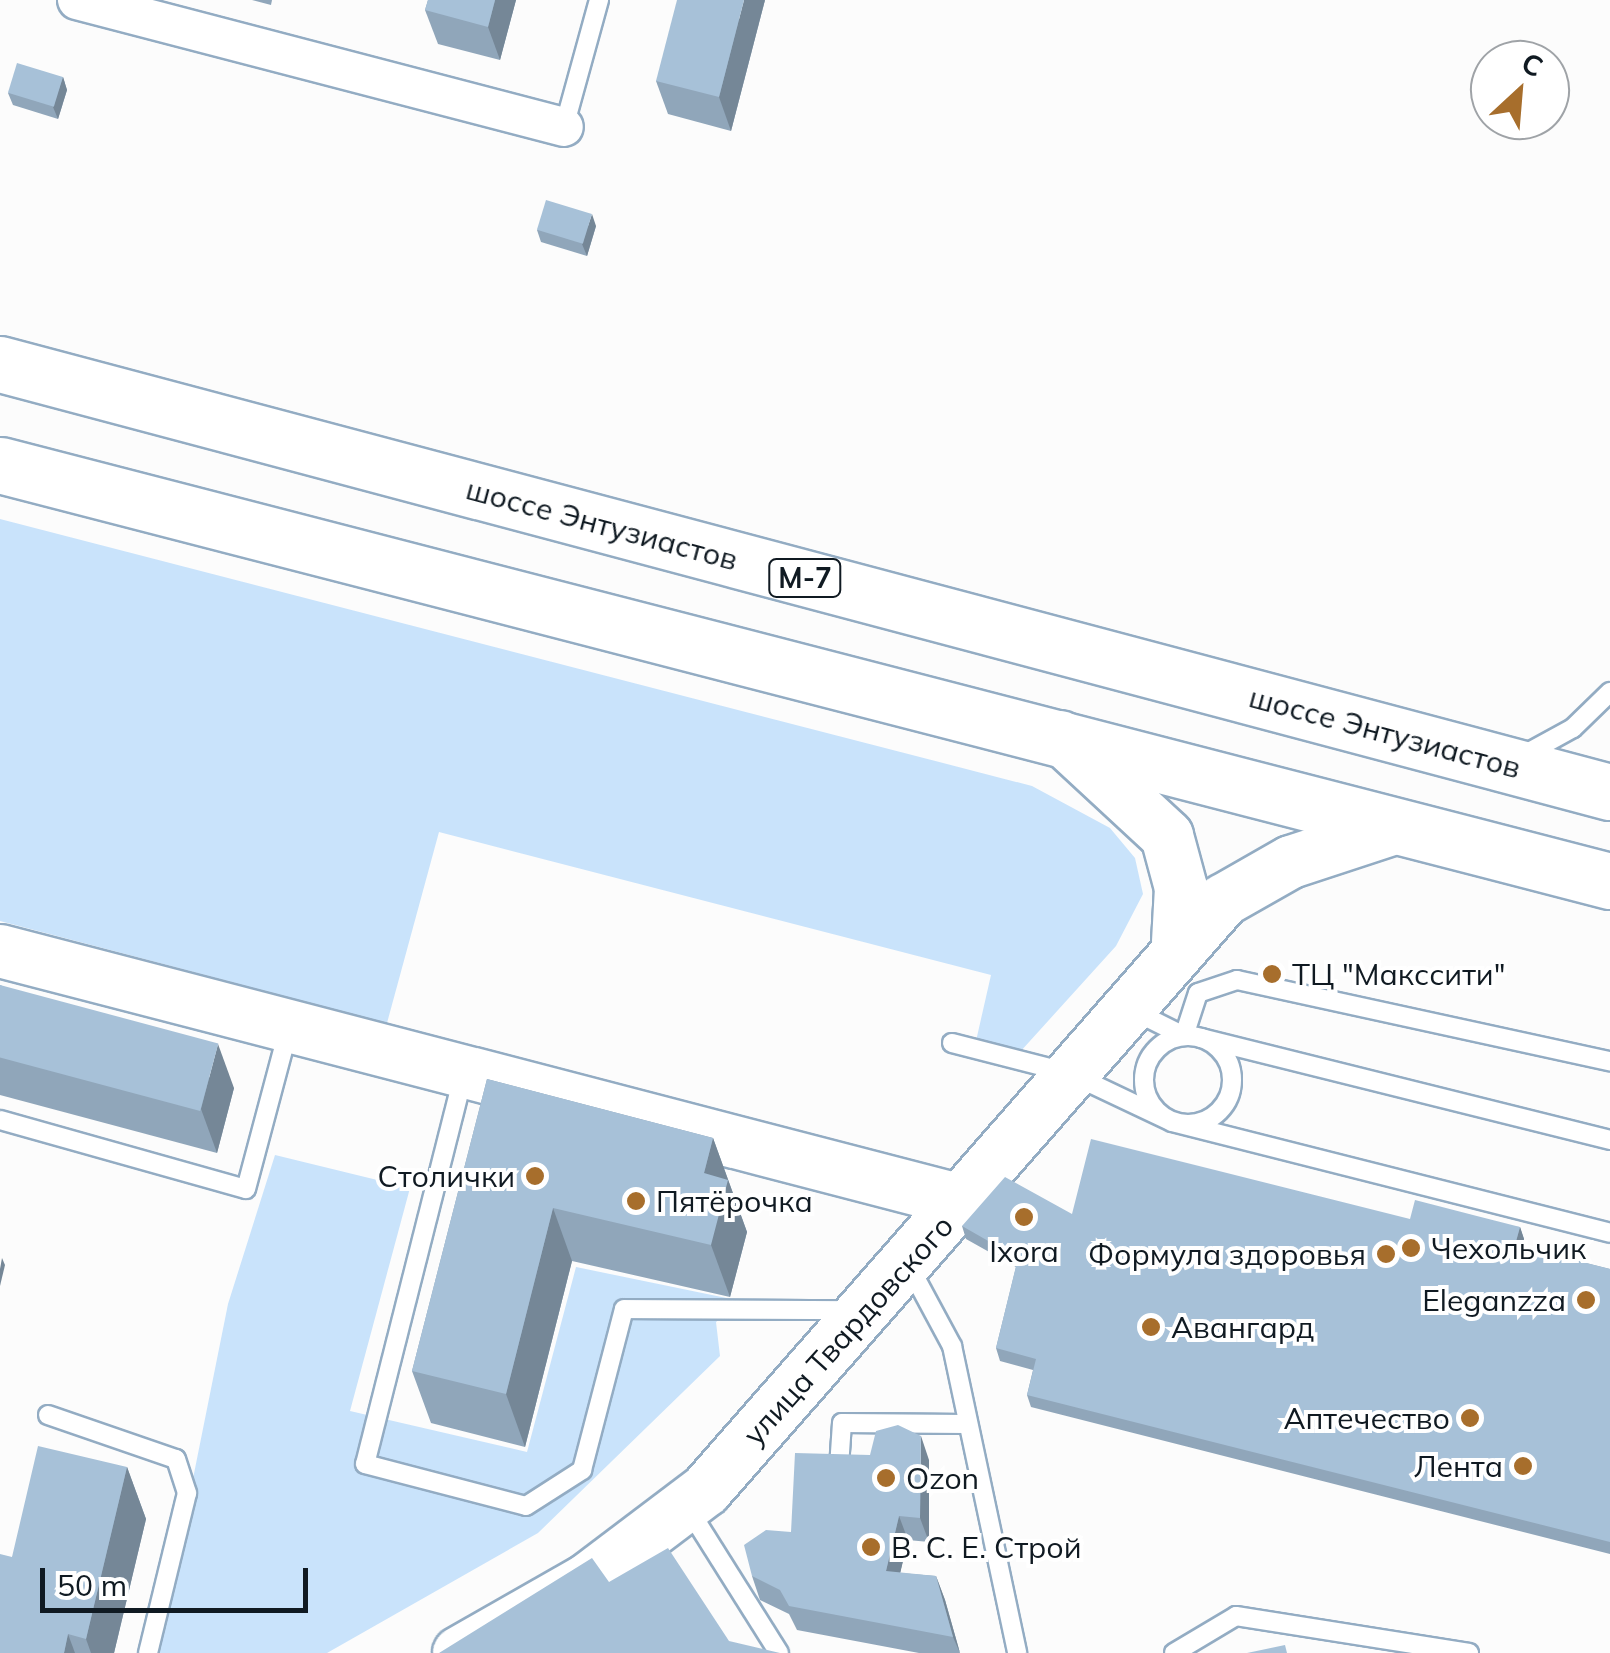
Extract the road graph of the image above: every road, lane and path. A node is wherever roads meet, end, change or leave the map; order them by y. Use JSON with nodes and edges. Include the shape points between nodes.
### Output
{"nodes":[{"id":1,"x":78,"y":0,"type":"edge"},
{"id":2,"x":599,"y":0,"type":"edge"},
{"id":3,"x":121,"y":6,"type":"edge"},
{"id":4,"x":564,"y":127,"type":"joint"},
{"id":5,"x":0,"y":364,"type":"edge"},
{"id":6,"x":0,"y":465,"type":"edge"},
{"id":7,"x":1610,"y":692,"type":"edge"},
{"id":8,"x":1058,"y":734,"type":"junction"},
{"id":9,"x":1506,"y":764,"type":"junction"},
{"id":10,"x":1610,"y":792,"type":"edge"},
{"id":11,"x":1398,"y":827,"type":"junction"},
{"id":12,"x":1610,"y":882,"type":"edge"},
{"id":13,"x":1178,"y":942,"type":"junction"},
{"id":14,"x":0,"y":951,"type":"edge"},
{"id":15,"x":1124,"y":1007,"type":"junction"},
{"id":16,"x":289,"y":1027,"type":"junction"},
{"id":17,"x":1193,"y":1037,"type":"junction"},
{"id":18,"x":952,"y":1043,"type":"dead end"},
{"id":19,"x":1610,"y":1061,"type":"edge"},
{"id":20,"x":464,"y":1072,"type":"junction"},
{"id":21,"x":1070,"y":1072,"type":"junction"},
{"id":22,"x":0,"y":1120,"type":"edge"},
{"id":23,"x":1172,"y":1122,"type":"junction"},
{"id":24,"x":1610,"y":1140,"type":"edge"},
{"id":25,"x":962,"y":1202,"type":"junction"},
{"id":26,"x":1610,"y":1233,"type":"edge"},
{"id":27,"x":907,"y":1264,"type":"junction"},
{"id":28,"x":865,"y":1310,"type":"junction"},
{"id":29,"x":48,"y":1416,"type":"dead end"},
{"id":30,"x":966,"y":1424,"type":"junction"},
{"id":31,"x":839,"y":1466,"type":"edge"},
{"id":32,"x":685,"y":1506,"type":"junction"},
{"id":33,"x":148,"y":1653,"type":"edge"},
{"id":34,"x":460,"y":1653,"type":"edge"},
{"id":35,"x":779,"y":1653,"type":"edge"},
{"id":36,"x":1017,"y":1653,"type":"edge"},
{"id":37,"x":1174,"y":1653,"type":"edge"},
{"id":38,"x":1468,"y":1653,"type":"edge"}],
"edges":[{"from":1,"to":3,"type":"street"},
{"from":2,"to":4,"type":"lane"},
{"from":3,"to":4,"type":"street"},
{"from":5,"to":9,"type":"highway","name":"шоссе Энтузиастов","number":"М-7"},
{"from":6,"to":8,"type":"highway"},
{"from":7,"to":9,"type":"lane","via":[[1573,728]]},
{"from":8,"to":11,"type":"highway"},
{"from":8,"to":13,"type":"street","via":[[1167,836],[1182,888]]},
{"from":9,"to":10,"type":"highway","name":"шоссе Энтузиастов","number":"М-7"},
{"from":11,"to":12,"type":"highway"},
{"from":11,"to":13,"type":"street","name":"улица Твардовского","via":[[1238,888]]},
{"from":13,"to":15,"type":"street","name":"улица Твардовского"},
{"from":14,"to":16,"type":"street"},
{"from":15,"to":17,"type":"lane"},
{"from":15,"to":21,"type":"street","name":"улица Твардовского"},
{"from":16,"to":20,"type":"street"},
{"from":16,"to":22,"type":"lane","via":[[246,1189]]},
{"from":17,"to":19,"type":"lane","via":[[1198,993],[1237,980]]},
{"from":17,"to":23,"type":"lane","via":[[1146,1067],[1149,1101]]},
{"from":17,"to":23,"type":"lane","via":[[1228,1060],[1231,1093],[1209,1120]]},
{"from":17,"to":24,"type":"lane"},
{"from":18,"to":21,"type":"lane"},
{"from":20,"to":25,"type":"street"},
{"from":20,"to":28,"type":"lane","via":[[365,1464],[526,1506],[582,1470],[624,1310]]},
{"from":21,"to":23,"type":"lane"},
{"from":21,"to":25,"type":"street","name":"улица Твардовского"},
{"from":23,"to":26,"type":"lane"},
{"from":25,"to":27,"type":"street","name":"улица Твардовского"},
{"from":27,"to":28,"type":"street","name":"улица Твардовского"},
{"from":27,"to":30,"type":"lane","via":[[952,1346]]},
{"from":28,"to":32,"type":"street","name":"улица Твардовского"},
{"from":29,"to":33,"type":"lane","via":[[176,1460],[188,1493]]},
{"from":30,"to":31,"type":"lane","via":[[842,1424]]},
{"from":30,"to":36,"type":"lane"},
{"from":32,"to":34,"type":"street","name":"улица Твардовского","via":[[587,1580]]},
{"from":32,"to":35,"type":"lane"},
{"from":37,"to":38,"type":"lane","via":[[1236,1616]]}]}
